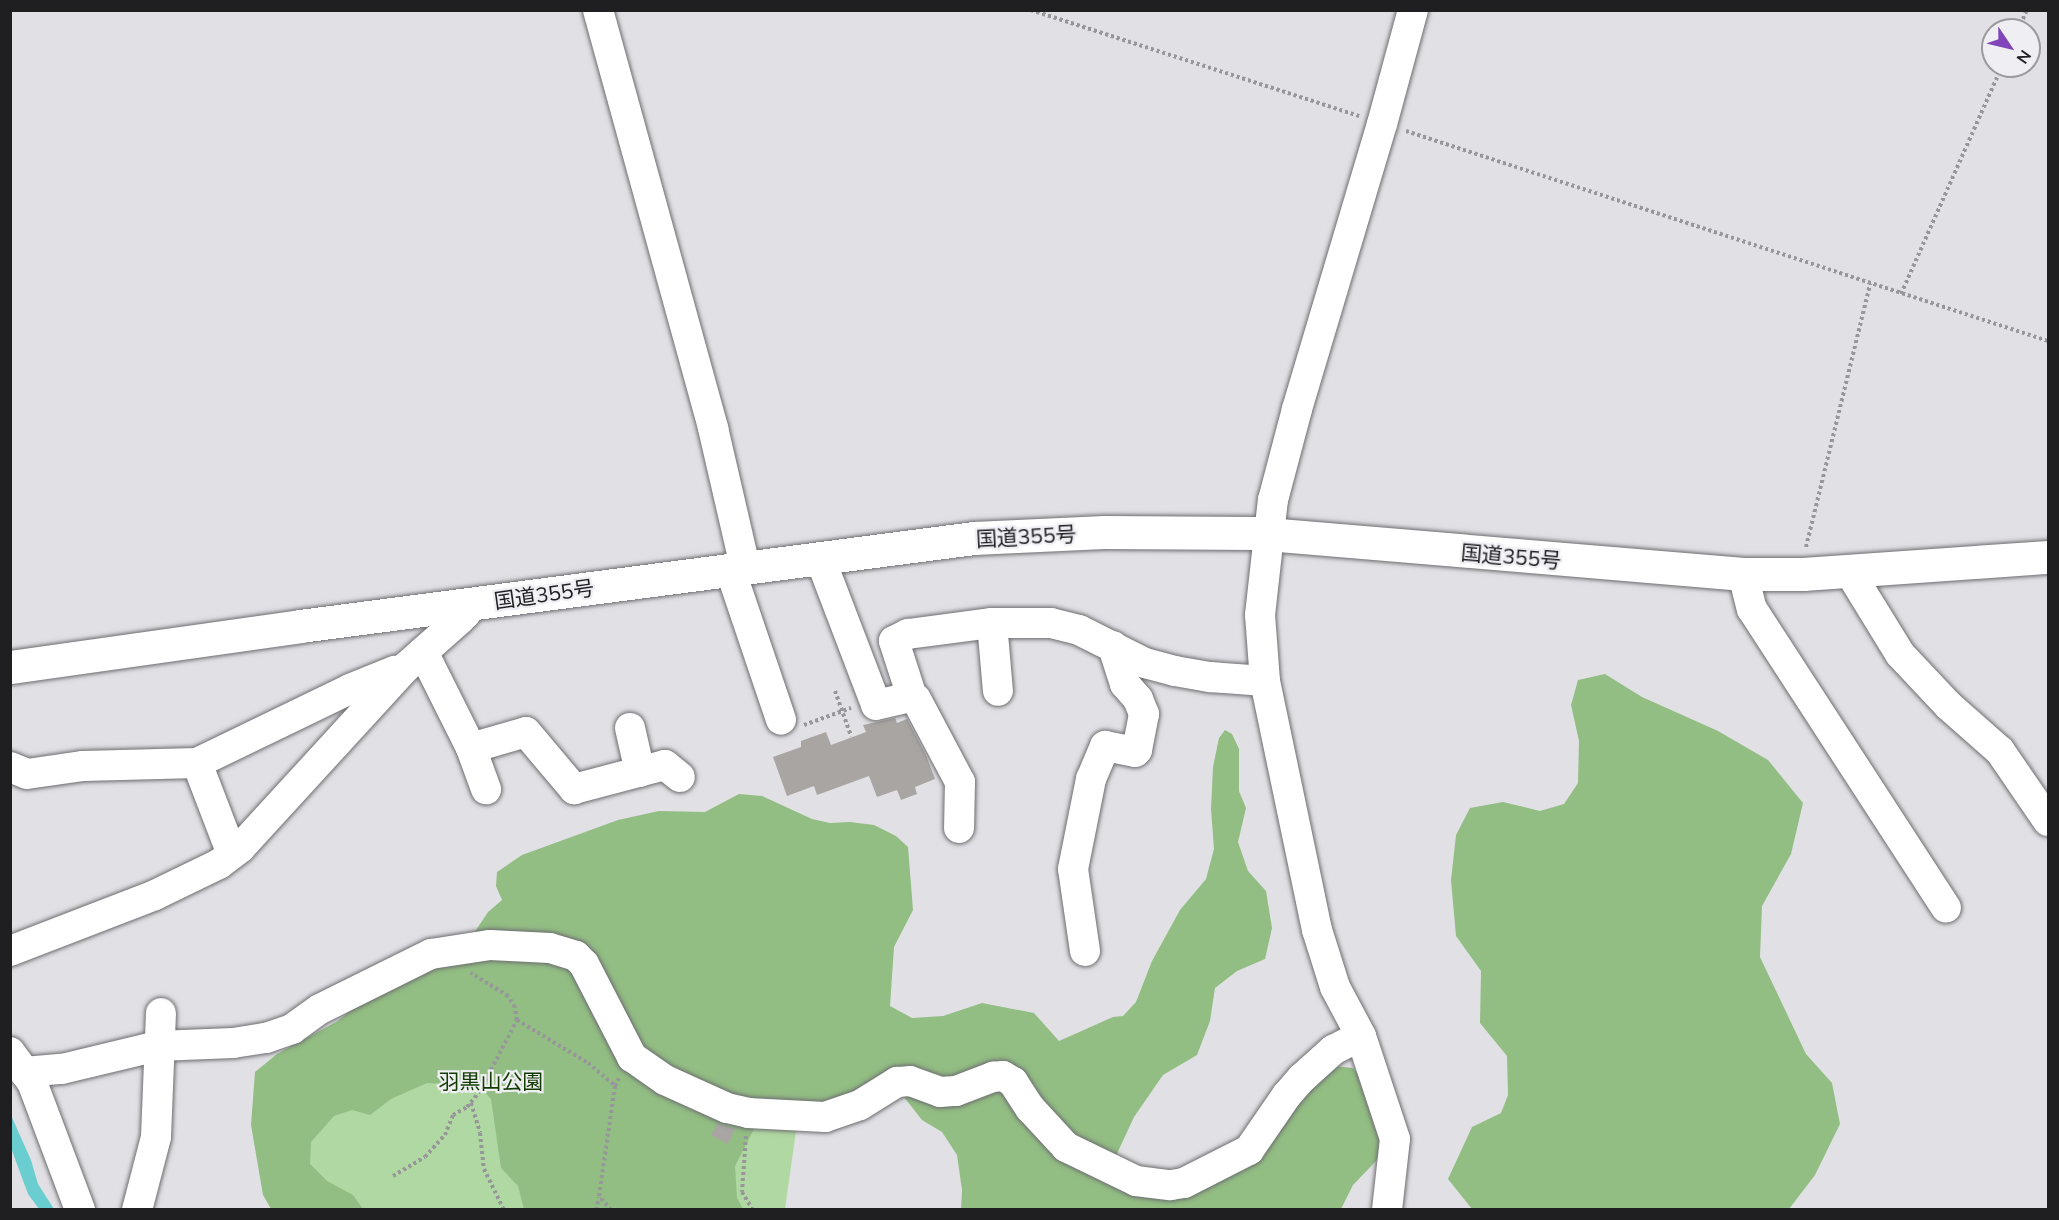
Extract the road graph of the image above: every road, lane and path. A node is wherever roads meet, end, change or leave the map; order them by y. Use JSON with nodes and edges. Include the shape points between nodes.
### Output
{"nodes":[{"id":1,"x":598,"y":10,"type":"edge"},
{"id":2,"x":1031,"y":10,"type":"edge"},
{"id":3,"x":1413,"y":10,"type":"edge"},
{"id":4,"x":1997,"y":78,"type":"edge"},
{"id":5,"x":1382,"y":124,"type":"junction"},
{"id":6,"x":1870,"y":284,"type":"junction"},
{"id":7,"x":1901,"y":294,"type":"junction"},
{"id":8,"x":2049,"y":341,"type":"edge"},
{"id":9,"x":1268,"y":534,"type":"junction"},
{"id":10,"x":2049,"y":557,"type":"edge"},
{"id":11,"x":820,"y":558,"type":"junction"},
{"id":12,"x":738,"y":568,"type":"junction"},
{"id":13,"x":1849,"y":571,"type":"junction"},
{"id":14,"x":1743,"y":574,"type":"junction"},
{"id":15,"x":1803,"y":574,"type":"junction"},
{"id":16,"x":467,"y":604,"type":"junction"},
{"id":17,"x":985,"y":643,"type":"junction"},
{"id":18,"x":1113,"y":646,"type":"junction"},
{"id":19,"x":414,"y":660,"type":"junction"},
{"id":20,"x":10,"y":667,"type":"edge"},
{"id":21,"x":1265,"y":681,"type":"junction"},
{"id":22,"x":999,"y":691,"type":"dead end"},
{"id":23,"x":835,"y":692,"type":"dead end"},
{"id":24,"x":912,"y":697,"type":"junction"},
{"id":25,"x":874,"y":699,"type":"junction"},
{"id":26,"x":843,"y":711,"type":"junction"},
{"id":27,"x":781,"y":720,"type":"joint"},
{"id":28,"x":630,"y":728,"type":"dead end"},
{"id":29,"x":851,"y":736,"type":"dead end"},
{"id":30,"x":471,"y":748,"type":"junction"},
{"id":31,"x":197,"y":763,"type":"junction"},
{"id":32,"x":10,"y":767,"type":"edge"},
{"id":33,"x":640,"y":772,"type":"junction"},
{"id":34,"x":680,"y":777,"type":"dead end"},
{"id":35,"x":486,"y":789,"type":"dead end"},
{"id":36,"x":2049,"y":820,"type":"edge"},
{"id":37,"x":959,"y":828,"type":"dead end"},
{"id":38,"x":232,"y":854,"type":"junction"},
{"id":39,"x":1946,"y":908,"type":"dead end"},
{"id":40,"x":457,"y":949,"type":"junction"},
{"id":41,"x":10,"y":951,"type":"edge"},
{"id":42,"x":1085,"y":951,"type":"dead end"},
{"id":43,"x":161,"y":1013,"type":"dead end"},
{"id":44,"x":518,"y":1020,"type":"junction"},
{"id":45,"x":1361,"y":1036,"type":"junction"},
{"id":46,"x":158,"y":1046,"type":"junction"},
{"id":47,"x":632,"y":1057,"type":"junction"},
{"id":48,"x":17,"y":1062,"type":"edge"},
{"id":49,"x":615,"y":1086,"type":"junction"},
{"id":50,"x":471,"y":1102,"type":"junction"},
{"id":51,"x":748,"y":1113,"type":"junction"},
{"id":52,"x":393,"y":1176,"type":"dead end"},
{"id":53,"x":599,"y":1196,"type":"junction"},
{"id":54,"x":80,"y":1209,"type":"edge"},
{"id":55,"x":137,"y":1209,"type":"edge"},
{"id":56,"x":504,"y":1209,"type":"edge"},
{"id":57,"x":596,"y":1209,"type":"edge"},
{"id":58,"x":611,"y":1209,"type":"edge"},
{"id":59,"x":753,"y":1209,"type":"edge"},
{"id":60,"x":1387,"y":1209,"type":"edge"}],
"edges":[{"from":1,"to":12,"type":"street","via":[[713,428]]},
{"from":2,"to":5,"type":"path"},
{"from":3,"to":5,"type":"street"},
{"from":4,"to":7,"type":"path"},
{"from":5,"to":6,"type":"path"},
{"from":5,"to":9,"type":"street","via":[[1297,409]]},
{"from":6,"to":7,"type":"path"},
{"from":6,"to":15,"type":"path"},
{"from":7,"to":8,"type":"path"},
{"from":9,"to":11,"type":"highway","name":"国道355号","via":[[1104,531],[974,538]]},
{"from":9,"to":14,"type":"highway","name":"国道355号"},
{"from":9,"to":21,"type":"street","via":[[1260,615]]},
{"from":10,"to":13,"type":"highway","name":"国道355号"},
{"from":11,"to":12,"type":"highway","name":"国道355号"},
{"from":11,"to":25,"type":"street"},
{"from":12,"to":16,"type":"highway","name":"国道355号"},
{"from":12,"to":27,"type":"street"},
{"from":13,"to":15,"type":"highway","name":"国道355号"},
{"from":13,"to":36,"type":"street","via":[[1900,654],[1949,706],[2000,751]]},
{"from":14,"to":15,"type":"highway","name":"国道355号"},
{"from":14,"to":39,"type":"street","via":[[1752,609]]},
{"from":16,"to":19,"type":"street","via":[[466,613]]},
{"from":16,"to":20,"type":"highway","name":"国道355号"},
{"from":17,"to":18,"type":"street","via":[[1051,623],[1079,630]]},
{"from":17,"to":22,"type":"street"},
{"from":17,"to":24,"type":"street","via":[[908,634],[894,641]]},
{"from":18,"to":21,"type":"street","via":[[1145,663],[1175,671]]},
{"from":18,"to":42,"type":"street","via":[[1125,684],[1144,714],[1137,750],[1105,747],[1091,779],[1073,869]]},
{"from":19,"to":30,"type":"street"},
{"from":19,"to":31,"type":"street"},
{"from":19,"to":38,"type":"street"},
{"from":21,"to":45,"type":"street","via":[[1317,930],[1335,987]]},
{"from":23,"to":26,"type":"path"},
{"from":24,"to":25,"type":"street","via":[[876,705]]},
{"from":24,"to":37,"type":"street","via":[[960,782]]},
{"from":25,"to":26,"type":"path"},
{"from":26,"to":27,"type":"path","via":[[786,732]]},
{"from":26,"to":29,"type":"path"},
{"from":28,"to":33,"type":"street"},
{"from":30,"to":33,"type":"street","via":[[526,732],[574,789]]},
{"from":30,"to":35,"type":"street"},
{"from":31,"to":32,"type":"street","via":[[83,766],[27,774]]},
{"from":31,"to":38,"type":"street"},
{"from":33,"to":34,"type":"street","via":[[665,765]]},
{"from":38,"to":41,"type":"street","via":[[191,880]]},
{"from":40,"to":44,"type":"path","via":[[469,972],[508,996]]},
{"from":40,"to":46,"type":"street","via":[[431,954],[320,1009],[292,1029],[266,1038]]},
{"from":40,"to":47,"type":"street","via":[[490,945],[550,948],[576,956],[591,975]]},
{"from":43,"to":46,"type":"street"},
{"from":44,"to":49,"type":"path","via":[[588,1063]]},
{"from":44,"to":50,"type":"path"},
{"from":45,"to":51,"type":"street","via":[[1334,1050],[1302,1078],[1249,1150],[1184,1183],[1171,1185],[1136,1181],[1066,1147],[1030,1108],[1013,1082],[1003,1076],[940,1092],[910,1081],[897,1082],[860,1105],[825,1117]]},
{"from":45,"to":60,"type":"street","via":[[1395,1139]]},
{"from":46,"to":48,"type":"street","via":[[62,1069]]},
{"from":46,"to":55,"type":"street","via":[[156,1137]]},
{"from":47,"to":49,"type":"path"},
{"from":47,"to":51,"type":"street","via":[[665,1080],[727,1108]]},
{"from":48,"to":54,"type":"street","via":[[32,1082]]},
{"from":49,"to":53,"type":"path"},
{"from":50,"to":52,"type":"path","via":[[453,1115],[436,1146]]},
{"from":50,"to":56,"type":"path","via":[[484,1169]]},
{"from":51,"to":59,"type":"path","via":[[742,1192]]},
{"from":53,"to":57,"type":"path"},
{"from":53,"to":58,"type":"path"}]}
